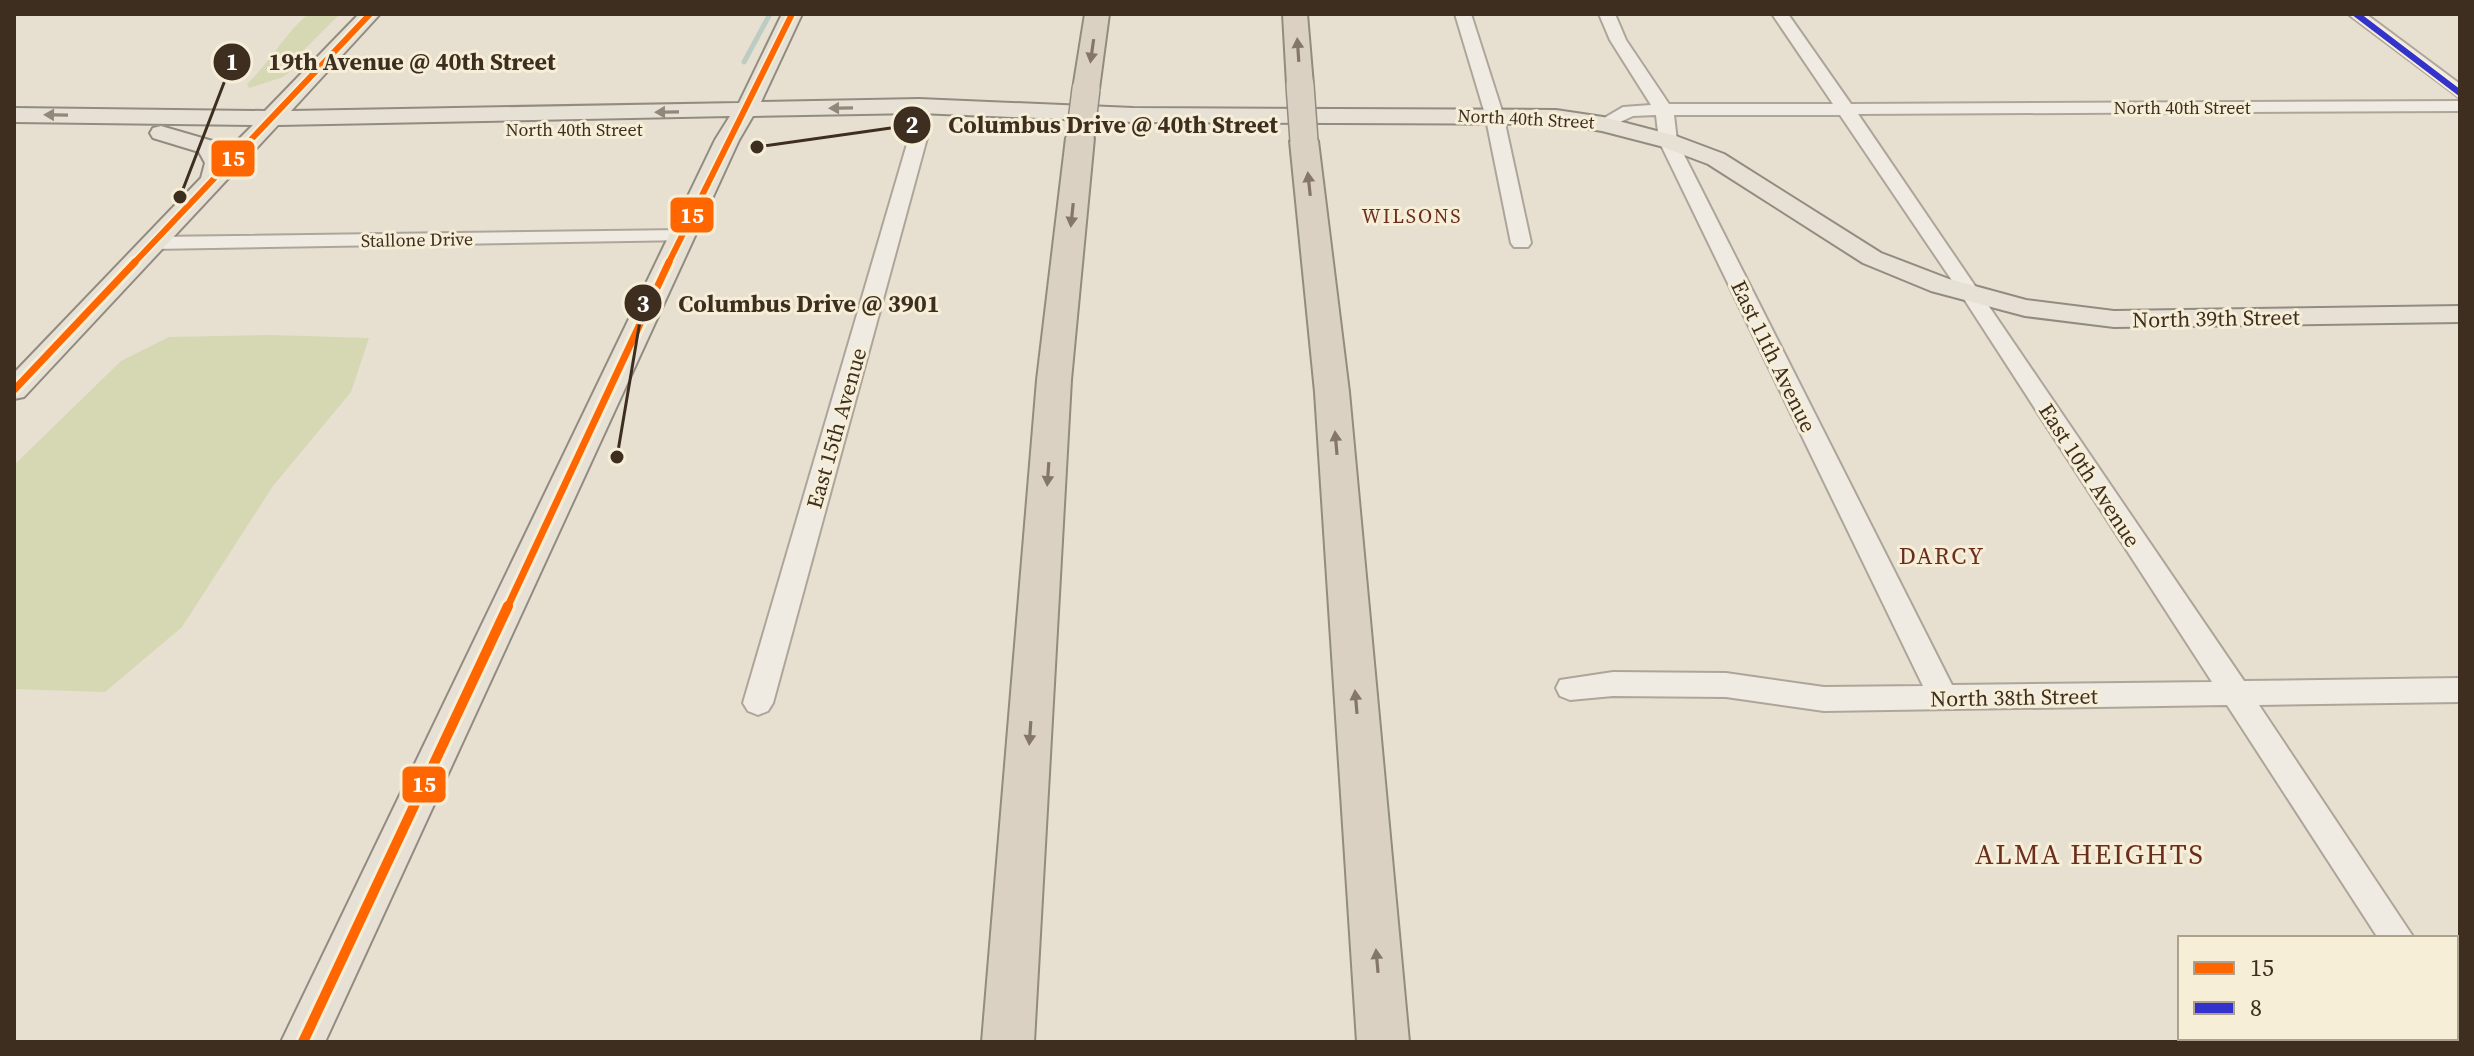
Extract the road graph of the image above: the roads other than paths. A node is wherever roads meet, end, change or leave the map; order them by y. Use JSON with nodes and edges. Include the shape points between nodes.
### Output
{"nodes":[{"id":1,"x":370,"y":14,"type":"edge"},
{"id":2,"x":792,"y":14,"type":"edge"},
{"id":3,"x":1097,"y":14,"type":"edge"},
{"id":4,"x":1295,"y":14,"type":"edge"},
{"id":5,"x":1463,"y":14,"type":"edge"},
{"id":6,"x":1607,"y":14,"type":"edge"},
{"id":7,"x":1780,"y":14,"type":"edge"},
{"id":8,"x":2356,"y":14,"type":"edge"},
{"id":9,"x":312,"y":78,"type":"junction"},
{"id":10,"x":2460,"y":93,"type":"edge"},
{"id":11,"x":2460,"y":106,"type":"edge"},
{"id":12,"x":1664,"y":110,"type":"junction"},
{"id":13,"x":1845,"y":110,"type":"junction"},
{"id":14,"x":1494,"y":114,"type":"junction"},
{"id":15,"x":14,"y":115,"type":"edge"},
{"id":16,"x":920,"y":116,"type":"junction"},
{"id":17,"x":739,"y":120,"type":"junction"},
{"id":18,"x":1603,"y":124,"type":"junction"},
{"id":19,"x":169,"y":125,"type":"junction"},
{"id":20,"x":267,"y":125,"type":"junction"},
{"id":21,"x":14,"y":132,"type":"edge"},
{"id":22,"x":1668,"y":141,"type":"junction"},
{"id":23,"x":213,"y":179,"type":"junction"},
{"id":24,"x":682,"y":236,"type":"junction"},
{"id":25,"x":152,"y":243,"type":"junction"},
{"id":26,"x":1521,"y":243,"type":"dead end"},
{"id":27,"x":1973,"y":296,"type":"junction"},
{"id":28,"x":2460,"y":314,"type":"edge"},
{"id":29,"x":14,"y":390,"type":"edge"},
{"id":30,"x":1570,"y":688,"type":"dead end"},
{"id":31,"x":2460,"y":690,"type":"edge"},
{"id":32,"x":2235,"y":694,"type":"junction"},
{"id":33,"x":1944,"y":698,"type":"junction"},
{"id":34,"x":758,"y":703,"type":"dead end"},
{"id":35,"x":2396,"y":936,"type":"edge"},
{"id":36,"x":1009,"y":1028,"type":"edge"},
{"id":37,"x":1383,"y":1040,"type":"edge"},
{"id":38,"x":303,"y":1042,"type":"edge"}],
"edges":[{"from":1,"to":9,"type":"main road"},
{"from":2,"to":17,"type":"main road"},
{"from":3,"to":36,"type":"highway","one_way":true,"bridge":true,"via":[[1054,380]]},
{"from":37,"to":4,"type":"highway","one_way":true,"bridge":true,"via":[[1332,392]]},
{"from":5,"to":14,"type":"street"},
{"from":6,"to":12,"type":"street","name":"East 11th Avenue"},
{"from":7,"to":13,"type":"street","name":"East 10th Avenue"},
{"from":8,"to":10,"type":"street"},
{"from":9,"to":19,"type":"main road","via":[[251,105]]},
{"from":9,"to":20,"type":"main road"},
{"from":11,"to":13,"type":"street","name":"North 40th Street"},
{"from":12,"to":13,"type":"street","name":"North 40th Street"},
{"from":12,"to":18,"type":"street","name":"North 40th Street","via":[[1629,111]]},
{"from":12,"to":22,"type":"street","name":"East 11th Avenue"},
{"from":13,"to":27,"type":"street","name":"East 10th Avenue"},
{"from":14,"to":16,"type":"main road","name":"North 40th Street","via":[[1133,115],[1047,124]]},
{"from":14,"to":18,"type":"main road","name":"North 40th Street"},
{"from":14,"to":26,"type":"street"},
{"from":19,"to":15,"type":"main road","name":"North 40th Street","one_way":true},
{"from":16,"to":17,"type":"main road","name":"North 40th Street"},
{"from":16,"to":34,"type":"street","name":"East 15th Avenue"},
{"from":17,"to":20,"type":"main road","name":"North 40th Street"},
{"from":17,"to":24,"type":"main road"},
{"from":18,"to":22,"type":"main road","name":"North 40th Street"},
{"from":19,"to":20,"type":"main road","name":"North 40th Street"},
{"from":19,"to":21,"type":"main road","name":"North 40th Street"},
{"from":19,"to":23,"type":"main road","via":[[208,147],[217,163]]},
{"from":20,"to":23,"type":"main road"},
{"from":22,"to":27,"type":"main road","name":"North 40th Street","via":[[1716,159],[1767,188],[1872,258]]},
{"from":22,"to":33,"type":"street","name":"East 11th Avenue"},
{"from":23,"to":25,"type":"main road"},
{"from":24,"to":25,"type":"street","name":"Stallone Drive"},
{"from":24,"to":38,"type":"main road"},
{"from":25,"to":29,"type":"main road"},
{"from":27,"to":28,"type":"main road","name":"North 39th Street","via":[[2090,318]]},
{"from":27,"to":32,"type":"street","name":"East 10th Avenue"},
{"from":30,"to":33,"type":"street","name":"North 38th Street","via":[[1726,685],[1810,699]]},
{"from":31,"to":32,"type":"street","name":"North 38th Street"},
{"from":32,"to":33,"type":"street","name":"North 38th Street"},
{"from":32,"to":35,"type":"street","name":"East 10th Avenue"}]}
